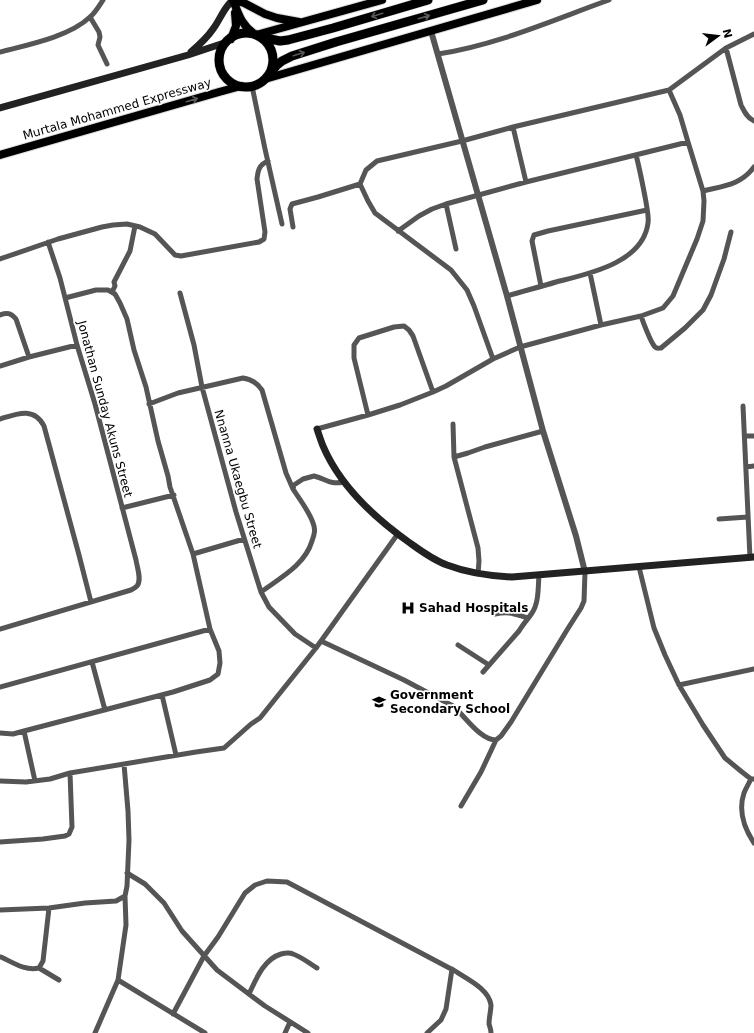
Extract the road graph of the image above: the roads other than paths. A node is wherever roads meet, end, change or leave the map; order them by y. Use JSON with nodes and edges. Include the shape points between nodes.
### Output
{"nodes":[{"id":1,"x":103,"y":0,"type":"edge"},
{"id":2,"x":233,"y":0,"type":"edge"},
{"id":3,"x":382,"y":0,"type":"edge"},
{"id":4,"x":428,"y":0,"type":"edge"},
{"id":5,"x":483,"y":0,"type":"edge"},
{"id":6,"x":537,"y":0,"type":"edge"},
{"id":7,"x":608,"y":0,"type":"edge"},
{"id":8,"x":90,"y":17,"type":"junction"},
{"id":9,"x":302,"y":22,"type":"junction"},
{"id":10,"x":431,"y":30,"type":"junction"},
{"id":11,"x":754,"y":34,"type":"edge"},
{"id":12,"x":258,"y":36,"type":"junction"},
{"id":13,"x":229,"y":40,"type":"junction"},
{"id":14,"x":726,"y":48,"type":"junction"},
{"id":15,"x":0,"y":52,"type":"edge"},
{"id":16,"x":438,"y":54,"type":"junction"},
{"id":17,"x":188,"y":55,"type":"junction"},
{"id":18,"x":107,"y":64,"type":"dead end"},
{"id":19,"x":267,"y":77,"type":"junction"},
{"id":20,"x":241,"y":86,"type":"junction"},
{"id":21,"x":252,"y":86,"type":"junction"},
{"id":22,"x":669,"y":90,"type":"junction"},
{"id":23,"x":0,"y":108,"type":"edge"},
{"id":24,"x":754,"y":121,"type":"edge"},
{"id":25,"x":513,"y":127,"type":"junction"},
{"id":26,"x":462,"y":141,"type":"junction"},
{"id":27,"x":688,"y":142,"type":"junction"},
{"id":28,"x":636,"y":154,"type":"junction"},
{"id":29,"x":0,"y":155,"type":"edge"},
{"id":30,"x":268,"y":161,"type":"junction"},
{"id":31,"x":754,"y":167,"type":"edge"},
{"id":32,"x":526,"y":182,"type":"junction"},
{"id":33,"x":360,"y":184,"type":"junction"},
{"id":34,"x":703,"y":191,"type":"junction"},
{"id":35,"x":477,"y":195,"type":"junction"},
{"id":36,"x":446,"y":204,"type":"junction"},
{"id":37,"x":647,"y":210,"type":"junction"},
{"id":38,"x":282,"y":224,"type":"dead end"},
{"id":39,"x":135,"y":226,"type":"junction"},
{"id":40,"x":293,"y":227,"type":"dead end"},
{"id":41,"x":398,"y":231,"type":"junction"},
{"id":42,"x":731,"y":232,"type":"dead end"},
{"id":43,"x":48,"y":242,"type":"junction"},
{"id":44,"x":456,"y":249,"type":"dead end"},
{"id":45,"x":0,"y":259,"type":"edge"},
{"id":46,"x":590,"y":273,"type":"junction"},
{"id":47,"x":540,"y":286,"type":"junction"},
{"id":48,"x":112,"y":292,"type":"junction"},
{"id":49,"x":180,"y":293,"type":"dead end"},
{"id":50,"x":507,"y":296,"type":"junction"},
{"id":51,"x":65,"y":298,"type":"junction"},
{"id":52,"x":0,"y":315,"type":"edge"},
{"id":53,"x":641,"y":316,"type":"junction"},
{"id":54,"x":601,"y":325,"type":"junction"},
{"id":55,"x":77,"y":345,"type":"junction"},
{"id":56,"x":520,"y":347,"type":"junction"},
{"id":57,"x":29,"y":356,"type":"junction"},
{"id":58,"x":493,"y":359,"type":"junction"},
{"id":59,"x":0,"y":366,"type":"edge"},
{"id":60,"x":202,"y":387,"type":"junction"},
{"id":61,"x":433,"y":392,"type":"junction"},
{"id":62,"x":149,"y":404,"type":"junction"},
{"id":63,"x":743,"y":406,"type":"dead end"},
{"id":64,"x":368,"y":415,"type":"junction"},
{"id":65,"x":0,"y":419,"type":"edge"},
{"id":66,"x":453,"y":424,"type":"dead end"},
{"id":67,"x":317,"y":429,"type":"joint"},
{"id":68,"x":543,"y":432,"type":"junction"},
{"id":69,"x":745,"y":436,"type":"junction"},
{"id":70,"x":754,"y":436,"type":"edge"},
{"id":71,"x":454,"y":457,"type":"junction"},
{"id":72,"x":754,"y":466,"type":"edge"},
{"id":73,"x":746,"y":467,"type":"junction"},
{"id":74,"x":344,"y":482,"type":"junction"},
{"id":75,"x":293,"y":489,"type":"junction"},
{"id":76,"x":174,"y":495,"type":"junction"},
{"id":77,"x":122,"y":508,"type":"junction"},
{"id":78,"x":748,"y":517,"type":"junction"},
{"id":79,"x":719,"y":519,"type":"dead end"},
{"id":80,"x":398,"y":535,"type":"junction"},
{"id":81,"x":244,"y":539,"type":"junction"},
{"id":82,"x":193,"y":554,"type":"junction"},
{"id":83,"x":752,"y":558,"type":"edge"},
{"id":84,"x":639,"y":567,"type":"junction"},
{"id":85,"x":585,"y":572,"type":"junction"},
{"id":86,"x":478,"y":574,"type":"junction"},
{"id":87,"x":539,"y":575,"type":"junction"},
{"id":88,"x":261,"y":592,"type":"junction"},
{"id":89,"x":91,"y":602,"type":"junction"},
{"id":90,"x":495,"y":614,"type":"dead end"},
{"id":91,"x":528,"y":618,"type":"junction"},
{"id":92,"x":0,"y":629,"type":"edge"},
{"id":93,"x":210,"y":629,"type":"junction"},
{"id":94,"x":321,"y":641,"type":"junction"},
{"id":95,"x":458,"y":645,"type":"dead end"},
{"id":96,"x":316,"y":648,"type":"junction"},
{"id":97,"x":92,"y":662,"type":"junction"},
{"id":98,"x":489,"y":665,"type":"junction"},
{"id":99,"x":754,"y":669,"type":"edge"},
{"id":100,"x":483,"y":672,"type":"dead end"},
{"id":101,"x":680,"y":685,"type":"junction"},
{"id":102,"x":0,"y":687,"type":"edge"},
{"id":103,"x":162,"y":695,"type":"junction"},
{"id":104,"x":105,"y":710,"type":"junction"},
{"id":105,"x":24,"y":731,"type":"junction"},
{"id":106,"x":0,"y":733,"type":"edge"},
{"id":107,"x":496,"y":740,"type":"junction"},
{"id":108,"x":176,"y":755,"type":"junction"},
{"id":109,"x":124,"y":764,"type":"junction"},
{"id":110,"x":70,"y":773,"type":"junction"},
{"id":111,"x":753,"y":779,"type":"edge"},
{"id":112,"x":0,"y":781,"type":"edge"},
{"id":113,"x":35,"y":781,"type":"junction"},
{"id":114,"x":461,"y":806,"type":"dead end"},
{"id":115,"x":0,"y":842,"type":"edge"},
{"id":116,"x":754,"y":843,"type":"edge"},
{"id":117,"x":127,"y":873,"type":"junction"},
{"id":118,"x":125,"y":896,"type":"junction"},
{"id":119,"x":49,"y":908,"type":"junction"},
{"id":120,"x":0,"y":910,"type":"edge"},
{"id":121,"x":204,"y":956,"type":"junction"},
{"id":122,"x":1,"y":957,"type":"dead end"},
{"id":123,"x":39,"y":968,"type":"junction"},
{"id":124,"x":317,"y":968,"type":"dead end"},
{"id":125,"x":452,"y":969,"type":"junction"},
{"id":126,"x":59,"y":980,"type":"dead end"},
{"id":127,"x":118,"y":980,"type":"junction"},
{"id":128,"x":249,"y":994,"type":"junction"},
{"id":129,"x":173,"y":1014,"type":"junction"},
{"id":130,"x":290,"y":1022,"type":"junction"},
{"id":131,"x":95,"y":1033,"type":"edge"},
{"id":132,"x":205,"y":1033,"type":"edge"},
{"id":133,"x":285,"y":1033,"type":"edge"},
{"id":134,"x":308,"y":1033,"type":"edge"},
{"id":135,"x":427,"y":1033,"type":"edge"},
{"id":136,"x":491,"y":1033,"type":"edge"}],
"edges":[{"from":1,"to":8,"type":"street"},
{"from":2,"to":9,"type":"main road","via":[[277,18]]},
{"from":2,"to":12,"type":"main road","via":[[242,23]]},
{"from":2,"to":13,"type":"main road","via":[[236,26]]},
{"from":2,"to":17,"type":"main road","via":[[210,33]]},
{"from":3,"to":9,"type":"main road"},
{"from":4,"to":12,"type":"highway","one_way":true,"via":[[288,40],[273,41]]},
{"from":19,"to":5,"type":"highway","one_way":true,"via":[[277,65],[292,56]]},
{"from":6,"to":10,"type":"main road"},
{"from":7,"to":16,"type":"street","via":[[494,41]]},
{"from":8,"to":15,"type":"street","via":[[56,36]]},
{"from":8,"to":18,"type":"street","via":[[99,32],[98,45]]},
{"from":9,"to":12,"type":"main road"},
{"from":10,"to":16,"type":"street"},
{"from":10,"to":19,"type":"main road"},
{"from":11,"to":14,"type":"street"},
{"from":12,"to":13,"type":"highway","via":[[243,34]]},
{"from":12,"to":19,"type":"highway","via":[[269,46],[272,55],[273,63]]},
{"from":13,"to":17,"type":"main road"},
{"from":13,"to":20,"type":"highway","via":[[221,53],[220,66],[226,78]]},
{"from":14,"to":22,"type":"street"},
{"from":14,"to":24,"type":"street","via":[[741,105]]},
{"from":16,"to":26,"type":"street"},
{"from":17,"to":23,"type":"main road"},
{"from":19,"to":21,"type":"highway"},
{"from":20,"to":21,"type":"highway"},
{"from":29,"to":20,"type":"main road","name":"Murtala Mohammed Expressway","one_way":true},
{"from":21,"to":30,"type":"street"},
{"from":22,"to":25,"type":"street"},
{"from":22,"to":27,"type":"street"},
{"from":25,"to":26,"type":"street"},
{"from":25,"to":32,"type":"street"},
{"from":26,"to":33,"type":"street","via":[[377,161],[366,170]]},
{"from":26,"to":35,"type":"street"},
{"from":27,"to":28,"type":"street"},
{"from":27,"to":34,"type":"street"},
{"from":28,"to":32,"type":"street"},
{"from":28,"to":37,"type":"street"},
{"from":30,"to":38,"type":"street"},
{"from":30,"to":39,"type":"street","via":[[260,167],[257,179],[265,232],[264,239],[259,242],[181,256],[175,255],[155,234]]},
{"from":31,"to":34,"type":"street","via":[[743,179],[733,184]]},
{"from":32,"to":35,"type":"street"},
{"from":33,"to":40,"type":"street","via":[[292,204],[290,209]]},
{"from":33,"to":41,"type":"street","via":[[375,213]]},
{"from":34,"to":53,"type":"street","via":[[703,221],[673,296],[663,308]]},
{"from":35,"to":36,"type":"street"},
{"from":35,"to":50,"type":"street"},
{"from":36,"to":41,"type":"street","via":[[425,212]]},
{"from":36,"to":44,"type":"street"},
{"from":37,"to":46,"type":"street","via":[[646,232],[632,252],[603,269]]},
{"from":37,"to":47,"type":"street","via":[[534,235],[532,241]]},
{"from":39,"to":43,"type":"street","via":[[114,225]]},
{"from":39,"to":48,"type":"street","via":[[130,251],[114,282]]},
{"from":41,"to":58,"type":"street","via":[[451,270],[466,290]]},
{"from":42,"to":53,"type":"street","via":[[711,295],[703,310],[685,328],[661,348],[655,347]]},
{"from":43,"to":45,"type":"street"},
{"from":43,"to":51,"type":"street","name":"Jonathan Sunday Akuns Street"},
{"from":46,"to":47,"type":"street"},
{"from":46,"to":54,"type":"street"},
{"from":47,"to":50,"type":"street"},
{"from":48,"to":51,"type":"street","via":[[96,290]]},
{"from":48,"to":62,"type":"street","via":[[120,303],[126,320]]},
{"from":49,"to":60,"type":"street","name":"Nnanna Ukaegbu Street"},
{"from":50,"to":56,"type":"street"},
{"from":51,"to":55,"type":"street","name":"Jonathan Sunday Akuns Street"},
{"from":52,"to":57,"type":"street","via":[[10,313],[16,319]]},
{"from":53,"to":54,"type":"street"},
{"from":54,"to":56,"type":"street"},
{"from":55,"to":57,"type":"street"},
{"from":55,"to":77,"type":"street","name":"Jonathan Sunday Akuns Street"},
{"from":56,"to":58,"type":"street"},
{"from":56,"to":68,"type":"street"},
{"from":57,"to":59,"type":"street"},
{"from":58,"to":61,"type":"street"},
{"from":60,"to":62,"type":"street"},
{"from":60,"to":75,"type":"street","via":[[243,378],[257,383],[262,390]]},
{"from":60,"to":81,"type":"street","name":"Nnanna Ukaegbu Street"},
{"from":61,"to":64,"type":"street"},
{"from":61,"to":64,"type":"street","via":[[413,336],[404,326],[359,338],[354,345],[354,358]]},
{"from":62,"to":76,"type":"street"},
{"from":63,"to":69,"type":"street"},
{"from":64,"to":67,"type":"street"},
{"from":65,"to":89,"type":"street","via":[[29,413],[41,420],[44,426]]},
{"from":66,"to":71,"type":"street"},
{"from":67,"to":74,"type":"main road","via":[[331,462]]},
{"from":68,"to":71,"type":"street"},
{"from":68,"to":85,"type":"street"},
{"from":69,"to":70,"type":"street"},
{"from":69,"to":73,"type":"street"},
{"from":71,"to":86,"type":"street","via":[[478,548]]},
{"from":72,"to":73,"type":"street"},
{"from":73,"to":78,"type":"street"},
{"from":74,"to":75,"type":"street","via":[[333,483],[314,476],[294,485]]},
{"from":74,"to":80,"type":"main road","via":[[370,511]]},
{"from":75,"to":88,"type":"street","via":[[314,524],[315,532],[311,545],[297,565]]},
{"from":76,"to":77,"type":"street"},
{"from":76,"to":82,"type":"street"},
{"from":77,"to":89,"type":"street","name":"Jonathan Sunday Akuns Street","via":[[139,582],[131,590]]},
{"from":78,"to":79,"type":"street"},
{"from":78,"to":83,"type":"street"},
{"from":80,"to":86,"type":"main road","via":[[425,554],[447,565]]},
{"from":80,"to":94,"type":"street"},
{"from":81,"to":82,"type":"street"},
{"from":81,"to":88,"type":"street","name":"Nnanna Ukaegbu Street"},
{"from":82,"to":93,"type":"street"},
{"from":83,"to":84,"type":"main road"},
{"from":84,"to":85,"type":"main road"},
{"from":84,"to":101,"type":"street","via":[[654,628]]},
{"from":85,"to":87,"type":"main road"},
{"from":85,"to":107,"type":"street","via":[[584,601],[581,608],[511,722]]},
{"from":86,"to":87,"type":"main road","via":[[512,578]]},
{"from":87,"to":91,"type":"street","via":[[536,600]]},
{"from":88,"to":96,"type":"street","name":"Nnanna Ukaegbu Street","via":[[269,607],[295,634]]},
{"from":89,"to":92,"type":"street"},
{"from":90,"to":91,"type":"street","via":[[504,612]]},
{"from":91,"to":98,"type":"street"},
{"from":93,"to":97,"type":"street"},
{"from":93,"to":103,"type":"street","via":[[219,651],[218,674],[210,680]]},
{"from":94,"to":96,"type":"street"},
{"from":94,"to":107,"type":"street","via":[[453,706],[484,736]]},
{"from":95,"to":98,"type":"street"},
{"from":96,"to":108,"type":"street","via":[[260,718],[224,748]]},
{"from":97,"to":102,"type":"street"},
{"from":97,"to":104,"type":"street"},
{"from":98,"to":100,"type":"street"},
{"from":99,"to":101,"type":"street"},
{"from":101,"to":111,"type":"street","via":[[725,758]]},
{"from":103,"to":104,"type":"street"},
{"from":103,"to":108,"type":"street"},
{"from":104,"to":105,"type":"street"},
{"from":105,"to":106,"type":"street","via":[[13,734]]},
{"from":105,"to":113,"type":"street"},
{"from":107,"to":114,"type":"street"},
{"from":108,"to":109,"type":"street"},
{"from":109,"to":110,"type":"street"},
{"from":109,"to":117,"type":"street","via":[[129,840]]},
{"from":110,"to":113,"type":"street"},
{"from":110,"to":115,"type":"street","via":[[70,834]]},
{"from":111,"to":116,"type":"street","via":[[744,793],[741,812]]},
{"from":112,"to":113,"type":"street"},
{"from":117,"to":118,"type":"street"},
{"from":117,"to":121,"type":"street","via":[[146,884],[164,903],[179,927]]},
{"from":118,"to":119,"type":"street","via":[[116,901]]},
{"from":118,"to":127,"type":"street","via":[[126,925]]},
{"from":119,"to":120,"type":"street"},
{"from":119,"to":123,"type":"street","via":[[43,961]]},
{"from":121,"to":125,"type":"street","via":[[245,892],[267,881],[287,882]]},
{"from":121,"to":128,"type":"street","via":[[217,970]]},
{"from":121,"to":129,"type":"street"},
{"from":122,"to":123,"type":"street","via":[[25,968]]},
{"from":123,"to":126,"type":"street"},
{"from":124,"to":128,"type":"street","via":[[291,953],[271,958]]},
{"from":125,"to":135,"type":"street","via":[[442,1020]]},
{"from":125,"to":136,"type":"street","via":[[475,984],[490,999]]},
{"from":127,"to":129,"type":"street"},
{"from":127,"to":131,"type":"street"},
{"from":128,"to":130,"type":"street"},
{"from":129,"to":132,"type":"street"},
{"from":130,"to":133,"type":"street"},
{"from":130,"to":134,"type":"street"}]}
